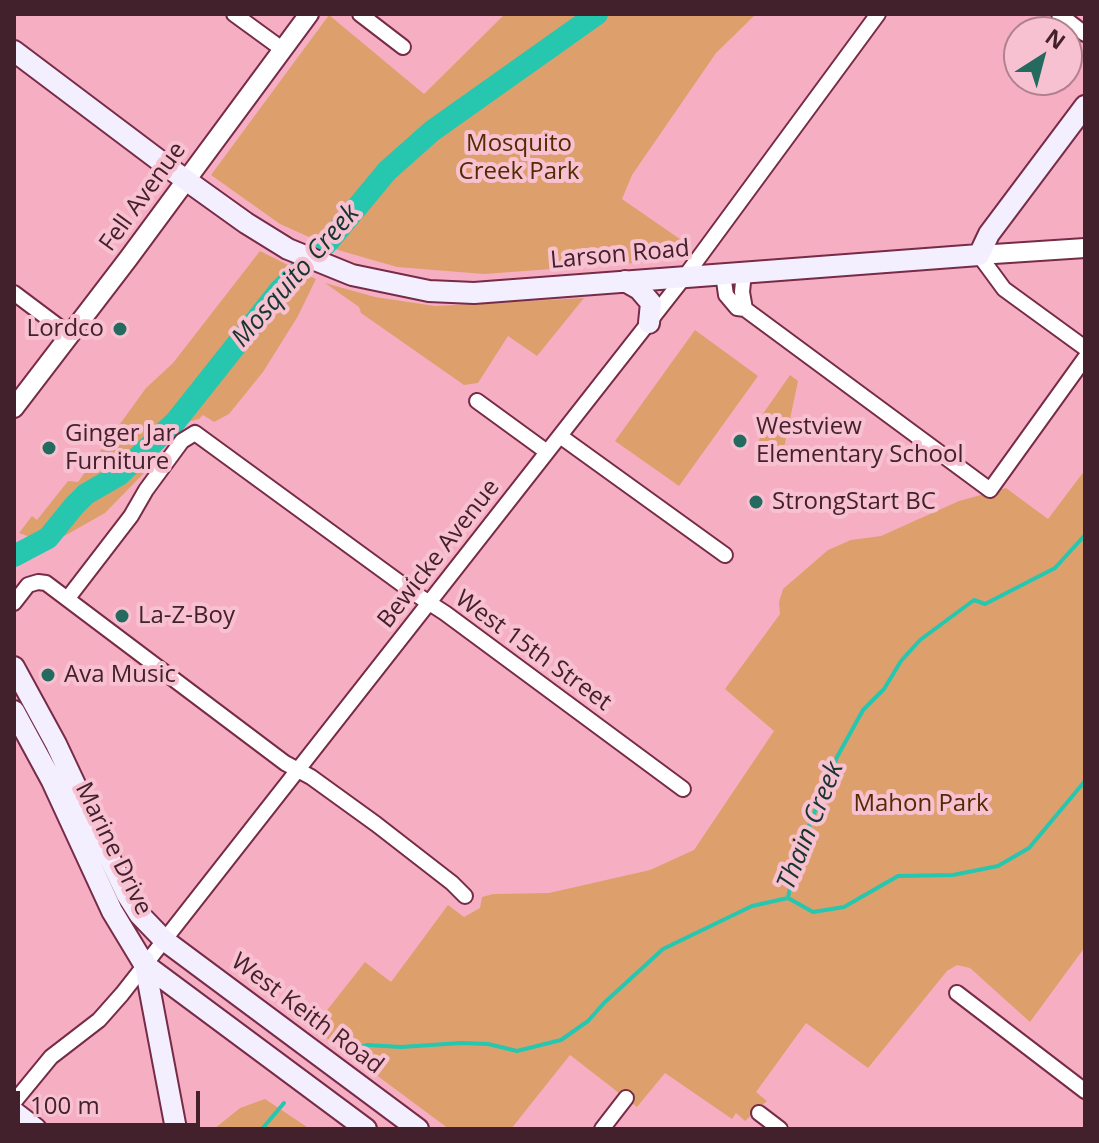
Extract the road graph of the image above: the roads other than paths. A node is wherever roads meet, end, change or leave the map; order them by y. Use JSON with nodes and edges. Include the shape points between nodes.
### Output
{"nodes":[{"id":1,"x":234,"y":14,"type":"edge"},
{"id":2,"x":309,"y":14,"type":"edge"},
{"id":3,"x":360,"y":14,"type":"edge"},
{"id":4,"x":878,"y":14,"type":"edge"},
{"id":5,"x":1059,"y":14,"type":"edge"},
{"id":6,"x":1085,"y":34,"type":"edge"},
{"id":7,"x":403,"y":47,"type":"dead end"},
{"id":8,"x":282,"y":49,"type":"junction"},
{"id":9,"x":14,"y":51,"type":"edge"},
{"id":10,"x":1085,"y":106,"type":"edge"},
{"id":11,"x":186,"y":180,"type":"junction"},
{"id":12,"x":1085,"y":248,"type":"edge"},
{"id":13,"x":979,"y":255,"type":"junction"},
{"id":14,"x":744,"y":272,"type":"junction"},
{"id":15,"x":723,"y":274,"type":"junction"},
{"id":16,"x":686,"y":275,"type":"junction"},
{"id":17,"x":625,"y":281,"type":"junction"},
{"id":18,"x":14,"y":293,"type":"edge"},
{"id":19,"x":745,"y":309,"type":"junction"},
{"id":20,"x":649,"y":323,"type":"junction"},
{"id":21,"x":70,"y":335,"type":"junction"},
{"id":22,"x":1085,"y":348,"type":"edge"},
{"id":23,"x":1085,"y":358,"type":"edge"},
{"id":24,"x":477,"y":401,"type":"dead end"},
{"id":25,"x":14,"y":408,"type":"edge"},
{"id":26,"x":560,"y":436,"type":"junction"},
{"id":27,"x":547,"y":452,"type":"junction"},
{"id":28,"x":725,"y":555,"type":"dead end"},
{"id":29,"x":68,"y":598,"type":"junction"},
{"id":30,"x":14,"y":603,"type":"edge"},
{"id":31,"x":430,"y":603,"type":"junction"},
{"id":32,"x":14,"y":667,"type":"edge"},
{"id":33,"x":14,"y":711,"type":"edge"},
{"id":34,"x":297,"y":770,"type":"junction"},
{"id":35,"x":683,"y":789,"type":"dead end"},
{"id":36,"x":465,"y":896,"type":"dead end"},
{"id":37,"x":139,"y":914,"type":"junction"},
{"id":38,"x":164,"y":940,"type":"junction"},
{"id":39,"x":144,"y":964,"type":"junction"},
{"id":40,"x":957,"y":993,"type":"dead end"},
{"id":41,"x":1085,"y":1091,"type":"edge"},
{"id":42,"x":626,"y":1098,"type":"dead end"},
{"id":43,"x":14,"y":1102,"type":"edge"},
{"id":44,"x":14,"y":1112,"type":"edge"},
{"id":45,"x":759,"y":1113,"type":"dead end"},
{"id":46,"x":36,"y":1129,"type":"edge"},
{"id":47,"x":176,"y":1129,"type":"edge"},
{"id":48,"x":366,"y":1129,"type":"edge"},
{"id":49,"x":418,"y":1129,"type":"edge"},
{"id":50,"x":602,"y":1129,"type":"edge"},
{"id":51,"x":780,"y":1129,"type":"edge"}],
"edges":[{"from":1,"to":8,"type":"street"},
{"from":2,"to":8,"type":"street","name":"Fell Avenue"},
{"from":3,"to":7,"type":"street"},
{"from":4,"to":16,"type":"street","name":"Bewicke Avenue"},
{"from":5,"to":6,"type":"street"},
{"from":8,"to":11,"type":"street","name":"Fell Avenue"},
{"from":9,"to":11,"type":"main road","name":"Larson Road"},
{"from":10,"to":13,"type":"main road","via":[[989,234]]},
{"from":11,"to":17,"type":"main road","name":"Larson Road","via":[[288,249],[382,283],[474,293]]},
{"from":11,"to":21,"type":"street","name":"Fell Avenue"},
{"from":12,"to":13,"type":"street","name":"Larson Road"},
{"from":13,"to":14,"type":"main road","name":"Larson Road"},
{"from":13,"to":22,"type":"street","via":[[1004,289]]},
{"from":14,"to":15,"type":"main road","name":"Larson Road"},
{"from":14,"to":19,"type":"street"},
{"from":15,"to":16,"type":"main road","name":"Larson Road"},
{"from":15,"to":19,"type":"street","via":[[726,295]]},
{"from":16,"to":17,"type":"main road","name":"Larson Road"},
{"from":16,"to":20,"type":"street","name":"Bewicke Avenue"},
{"from":17,"to":20,"type":"main road","via":[[651,303]]},
{"from":18,"to":21,"type":"street"},
{"from":19,"to":23,"type":"street","via":[[990,490]]},
{"from":20,"to":26,"type":"street","name":"Bewicke Avenue"},
{"from":21,"to":25,"type":"street","name":"Fell Avenue"},
{"from":24,"to":27,"type":"street"},
{"from":26,"to":27,"type":"street","name":"Bewicke Avenue"},
{"from":26,"to":28,"type":"street"},
{"from":27,"to":31,"type":"street","name":"Bewicke Avenue"},
{"from":29,"to":30,"type":"street","via":[[38,582],[28,585]]},
{"from":29,"to":31,"type":"street","name":"West 15th Street","via":[[190,434],[200,436]]},
{"from":29,"to":34,"type":"street"},
{"from":31,"to":34,"type":"street","name":"Bewicke Avenue"},
{"from":31,"to":35,"type":"street","name":"West 15th Street"},
{"from":32,"to":37,"type":"main road","name":"Marine Drive"},
{"from":33,"to":39,"type":"main road","name":"Marine Drive","via":[[112,911]]},
{"from":34,"to":36,"type":"street","via":[[376,824]]},
{"from":34,"to":38,"type":"street","name":"Bewicke Avenue"},
{"from":37,"to":38,"type":"main road","name":"Marine Drive"},
{"from":37,"to":39,"type":"main road","name":"Marine Drive"},
{"from":38,"to":39,"type":"street","name":"Bewicke Avenue"},
{"from":38,"to":49,"type":"main road","name":"West Keith Road"},
{"from":39,"to":43,"type":"street","name":"Bewicke Avenue","via":[[108,1010],[51,1057]]},
{"from":39,"to":47,"type":"main road"},
{"from":39,"to":48,"type":"main road"},
{"from":40,"to":41,"type":"street"},
{"from":42,"to":50,"type":"street"},
{"from":44,"to":46,"type":"main road"},
{"from":45,"to":51,"type":"street"}]}
